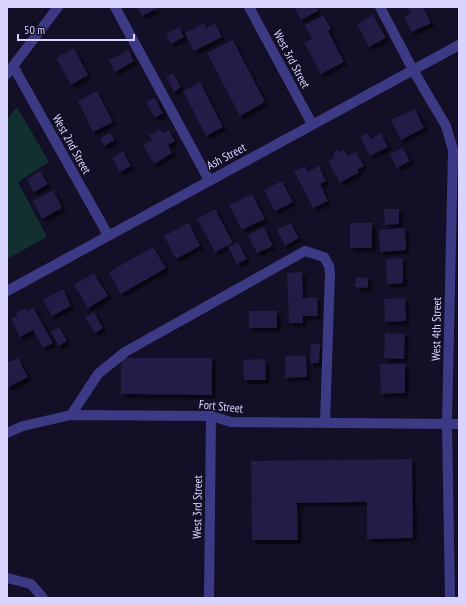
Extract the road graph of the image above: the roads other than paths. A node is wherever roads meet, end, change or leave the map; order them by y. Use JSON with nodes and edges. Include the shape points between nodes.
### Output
{"nodes":[{"id":1,"x":58,"y":7,"type":"edge"},
{"id":2,"x":115,"y":7,"type":"edge"},
{"id":3,"x":249,"y":7,"type":"edge"},
{"id":4,"x":380,"y":7,"type":"edge"},
{"id":5,"x":459,"y":45,"type":"edge"},
{"id":6,"x":10,"y":70,"type":"edge"},
{"id":7,"x":413,"y":70,"type":"junction"},
{"id":8,"x":312,"y":124,"type":"junction"},
{"id":9,"x":208,"y":180,"type":"junction"},
{"id":10,"x":108,"y":235,"type":"junction"},
{"id":11,"x":7,"y":291,"type":"edge"},
{"id":12,"x":71,"y":415,"type":"junction"},
{"id":13,"x":211,"y":416,"type":"junction"},
{"id":14,"x":325,"y":422,"type":"junction"},
{"id":15,"x":447,"y":424,"type":"junction"},
{"id":16,"x":459,"y":424,"type":"edge"},
{"id":17,"x":7,"y":433,"type":"edge"},
{"id":18,"x":7,"y":578,"type":"edge"},
{"id":19,"x":43,"y":598,"type":"edge"},
{"id":20,"x":209,"y":598,"type":"edge"},
{"id":21,"x":450,"y":598,"type":"edge"}],
"edges":[{"from":1,"to":6,"type":"street"},
{"from":2,"to":9,"type":"street"},
{"from":3,"to":8,"type":"street","name":"West 3rd Street"},
{"from":4,"to":7,"type":"street","name":"West 4th Street"},
{"from":5,"to":7,"type":"street","name":"Ash Street"},
{"from":6,"to":10,"type":"street","name":"West 2nd Street"},
{"from":7,"to":8,"type":"street","name":"Ash Street"},
{"from":7,"to":15,"type":"street","name":"West 4th Street","via":[[446,126],[452,150]]},
{"from":8,"to":9,"type":"street","name":"Ash Street"},
{"from":9,"to":10,"type":"street","name":"Ash Street"},
{"from":10,"to":11,"type":"street","name":"Ash Street"},
{"from":12,"to":13,"type":"street","name":"Fort Street"},
{"from":12,"to":14,"type":"street","via":[[98,374],[125,352],[305,251],[324,257],[330,273]]},
{"from":12,"to":17,"type":"street","name":"Fort Street","via":[[23,426]]},
{"from":13,"to":14,"type":"street","name":"Fort Street","via":[[231,422]]},
{"from":13,"to":20,"type":"street","name":"West 3rd Street"},
{"from":14,"to":15,"type":"street","name":"Fort Street"},
{"from":15,"to":16,"type":"street","name":"Fort Street"},
{"from":15,"to":21,"type":"street","name":"West 4th Street"},
{"from":18,"to":19,"type":"street","via":[[31,584]]}]}
